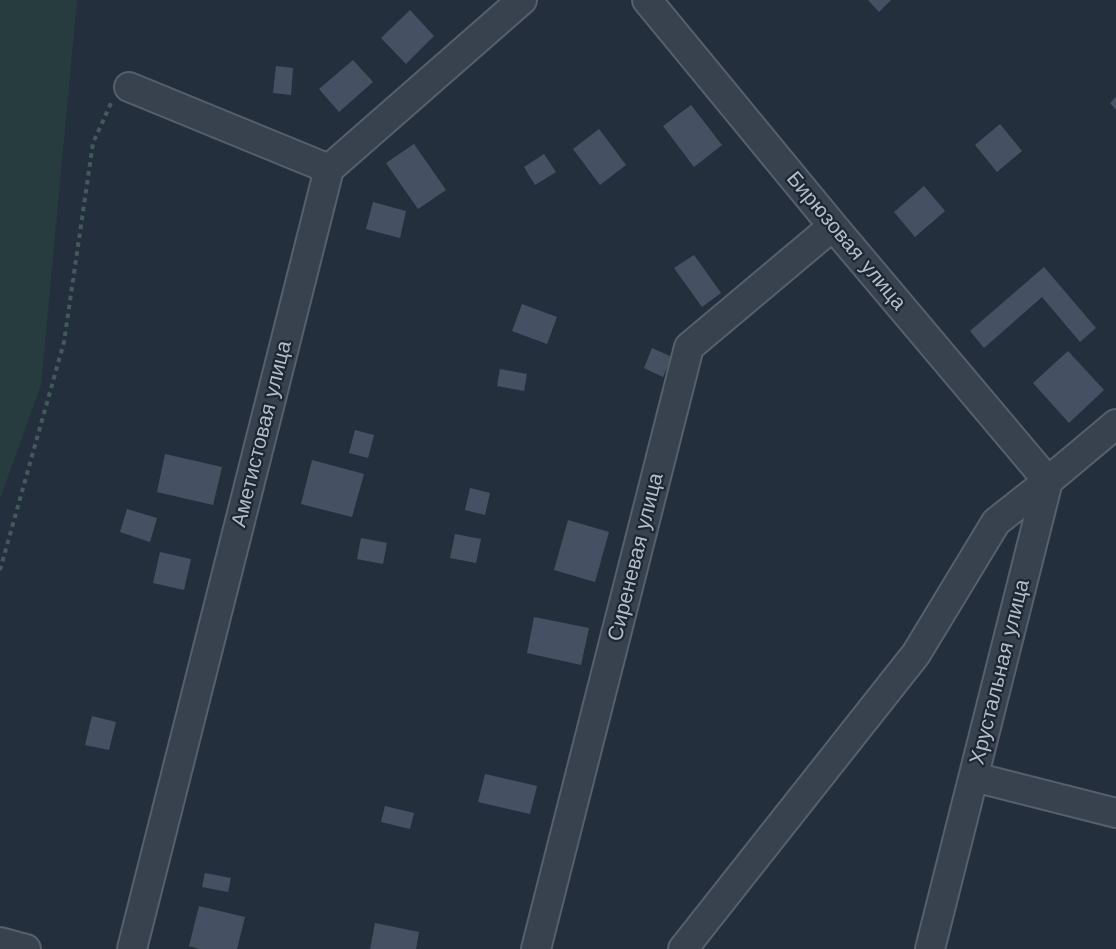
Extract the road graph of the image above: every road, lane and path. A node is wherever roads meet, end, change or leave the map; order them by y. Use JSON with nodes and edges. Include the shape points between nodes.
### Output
{"nodes":[{"id":1,"x":522,"y":0,"type":"edge"},
{"id":2,"x":647,"y":0,"type":"edge"},
{"id":3,"x":129,"y":87,"type":"joint"},
{"id":4,"x":329,"y":169,"type":"junction"},
{"id":5,"x":833,"y":226,"type":"junction"},
{"id":6,"x":1116,"y":424,"type":"edge"},
{"id":7,"x":1048,"y":481,"type":"junction"},
{"id":8,"x":0,"y":570,"type":"edge"},
{"id":9,"x":974,"y":777,"type":"junction"},
{"id":10,"x":1116,"y":813,"type":"edge"},
{"id":11,"x":0,"y":942,"type":"edge"},
{"id":12,"x":26,"y":949,"type":"edge"},
{"id":13,"x":132,"y":949,"type":"edge"},
{"id":14,"x":537,"y":949,"type":"edge"},
{"id":15,"x":683,"y":949,"type":"edge"},
{"id":16,"x":930,"y":949,"type":"edge"}],
"edges":[{"from":1,"to":4,"type":"street"},
{"from":2,"to":5,"type":"street","name":"Бирюзовая улица"},
{"from":3,"to":4,"type":"street"},
{"from":3,"to":8,"type":"path","via":[[110,104],[93,143],[64,342]]},
{"from":4,"to":13,"type":"street","name":"Аметистовая улица"},
{"from":5,"to":7,"type":"street","name":"Бирюзовая улица"},
{"from":5,"to":14,"type":"street","name":"Сиреневая улица","via":[[689,347]]},
{"from":6,"to":7,"type":"street"},
{"from":7,"to":9,"type":"street","name":"Хрустальная улица"},
{"from":7,"to":15,"type":"street","via":[[996,522],[916,654]]},
{"from":9,"to":10,"type":"street"},
{"from":9,"to":16,"type":"street","name":"Хрустальная улица"},
{"from":11,"to":12,"type":"street"}]}
